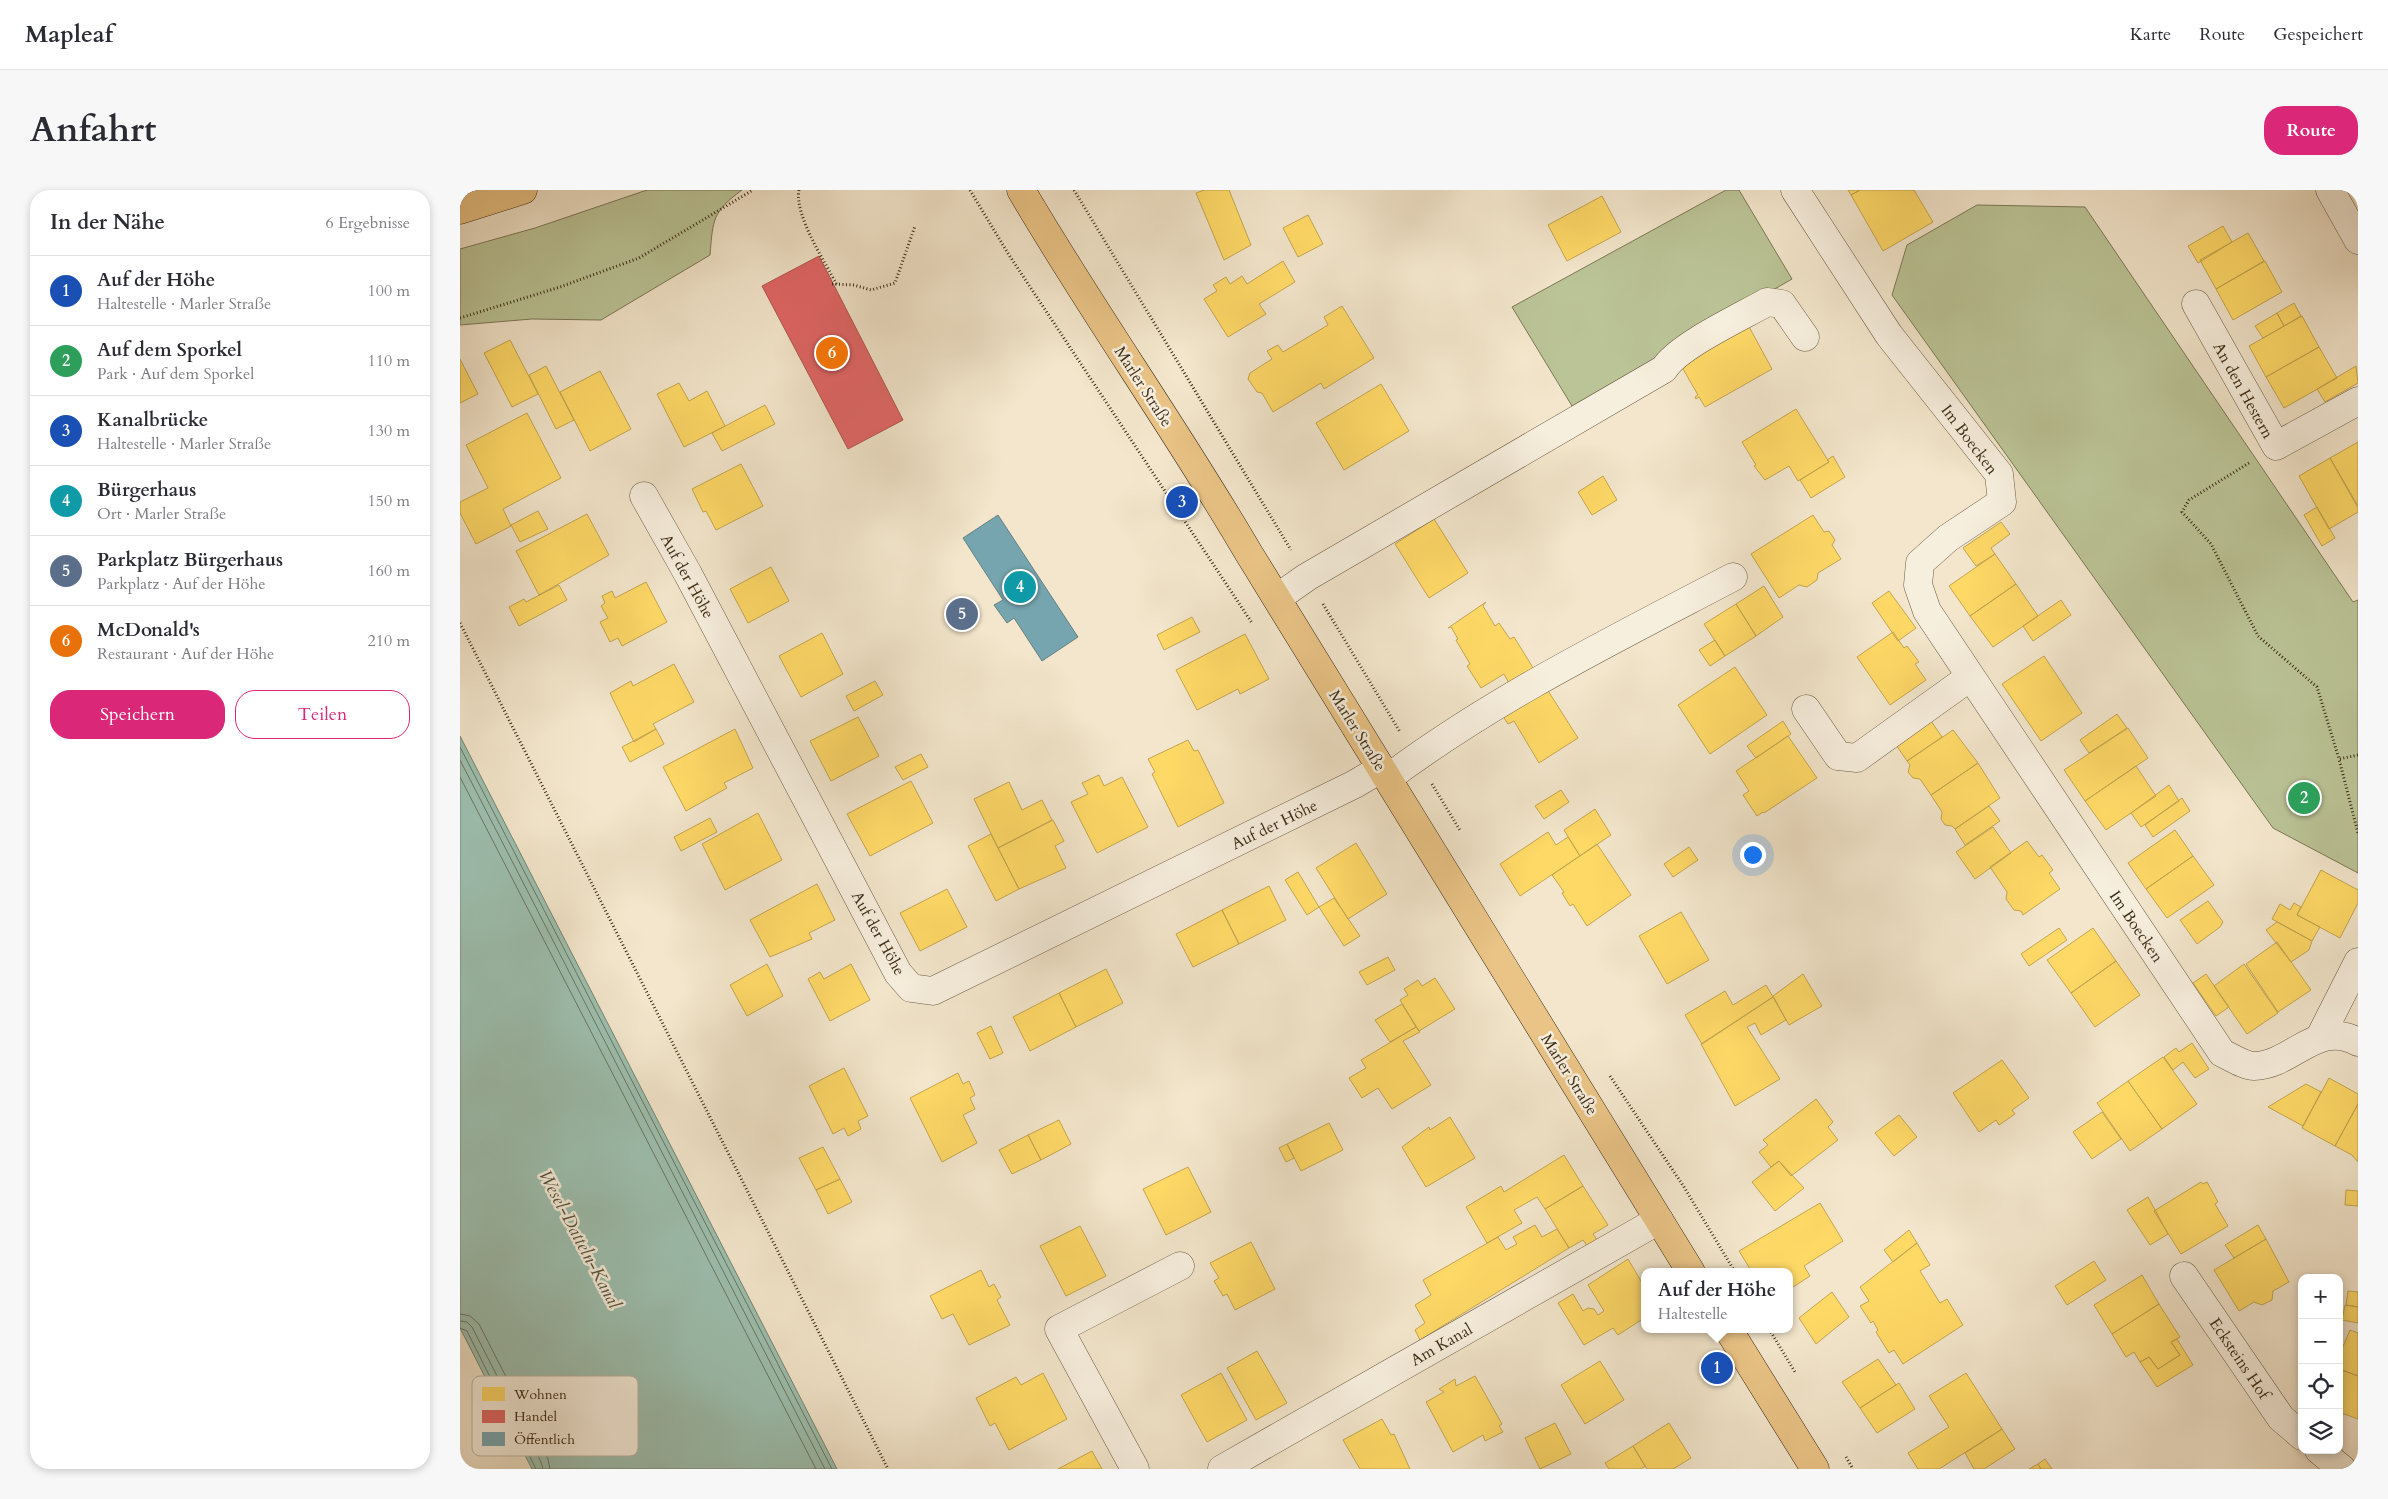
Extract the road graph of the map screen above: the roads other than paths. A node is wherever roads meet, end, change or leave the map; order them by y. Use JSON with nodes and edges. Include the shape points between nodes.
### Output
{"nodes":[{"id":1,"x":523,"y":190,"type":"edge"},
{"id":2,"x":1021,"y":190,"type":"edge"},
{"id":3,"x":1795,"y":190,"type":"edge"},
{"id":4,"x":2330,"y":190,"type":"edge"},
{"id":5,"x":460,"y":210,"type":"edge"},
{"id":6,"x":2358,"y":240,"type":"edge"},
{"id":7,"x":2196,"y":304,"type":"dead end"},
{"id":8,"x":1805,"y":337,"type":"dead end"},
{"id":9,"x":2358,"y":401,"type":"edge"},
{"id":10,"x":644,"y":496,"type":"dead end"},
{"id":11,"x":1733,"y":577,"type":"dead end"},
{"id":12,"x":1277,"y":598,"type":"junction"},
{"id":13,"x":1970,"y":678,"type":"junction"},
{"id":14,"x":1806,"y":709,"type":"dead end"},
{"id":15,"x":1385,"y":773,"type":"junction"},
{"id":16,"x":2358,"y":962,"type":"edge"},
{"id":17,"x":2320,"y":1037,"type":"junction"},
{"id":18,"x":2358,"y":1042,"type":"edge"},
{"id":19,"x":1659,"y":1220,"type":"junction"},
{"id":20,"x":1180,"y":1266,"type":"dead end"},
{"id":21,"x":1689,"y":1268,"type":"edge"},
{"id":22,"x":2184,"y":1276,"type":"dead end"},
{"id":23,"x":1730,"y":1333,"type":"edge"},
{"id":24,"x":2298,"y":1433,"type":"edge"},
{"id":25,"x":2324,"y":1454,"type":"edge"},
{"id":26,"x":1135,"y":1469,"type":"edge"},
{"id":27,"x":1222,"y":1469,"type":"edge"},
{"id":28,"x":1815,"y":1469,"type":"edge"},
{"id":29,"x":2342,"y":1469,"type":"edge"}],
"edges":[{"from":1,"to":5,"type":"main road"},
{"from":2,"to":12,"type":"main road","name":"Marler Straße","via":[[1068,270],[1209,485]]},
{"from":3,"to":13,"type":"street","name":"Im Boecken","via":[[1889,336],[1999,474],[2002,502],[1948,538],[1920,562],[1918,585],[1927,611]]},
{"from":4,"to":6,"type":"street"},
{"from":7,"to":9,"type":"street","name":"An den Hestern","via":[[2276,446]]},
{"from":8,"to":12,"type":"street","via":[[1782,304],[1767,302],[1686,348],[1664,369],[1307,577]]},
{"from":10,"to":15,"type":"street","name":"Auf der Höhe","via":[[898,973],[911,988],[933,991],[1347,788]]},
{"from":11,"to":15,"type":"street","name":"Auf der Höhe","via":[[1548,675],[1416,758]]},
{"from":12,"to":15,"type":"main road","name":"Marler Straße"},
{"from":13,"to":14,"type":"street","via":[[1857,758],[1838,756]]},
{"from":13,"to":17,"type":"street","name":"Im Boecken","via":[[2222,1053],[2253,1066],[2280,1060]]},
{"from":15,"to":19,"type":"main road","name":"Marler Straße"},
{"from":16,"to":17,"type":"street"},
{"from":17,"to":18,"type":"street","name":"Im Boecken","via":[[2348,1036]]},
{"from":19,"to":21,"type":"main road","name":"Marler Straße"},
{"from":19,"to":27,"type":"street","name":"Am Kanal"},
{"from":20,"to":26,"type":"street","via":[[1059,1328]]},
{"from":22,"to":24,"type":"street","name":"Ecksteins Hof","via":[[2281,1418]]},
{"from":23,"to":28,"type":"main road"},
{"from":25,"to":29,"type":"street"}]}
